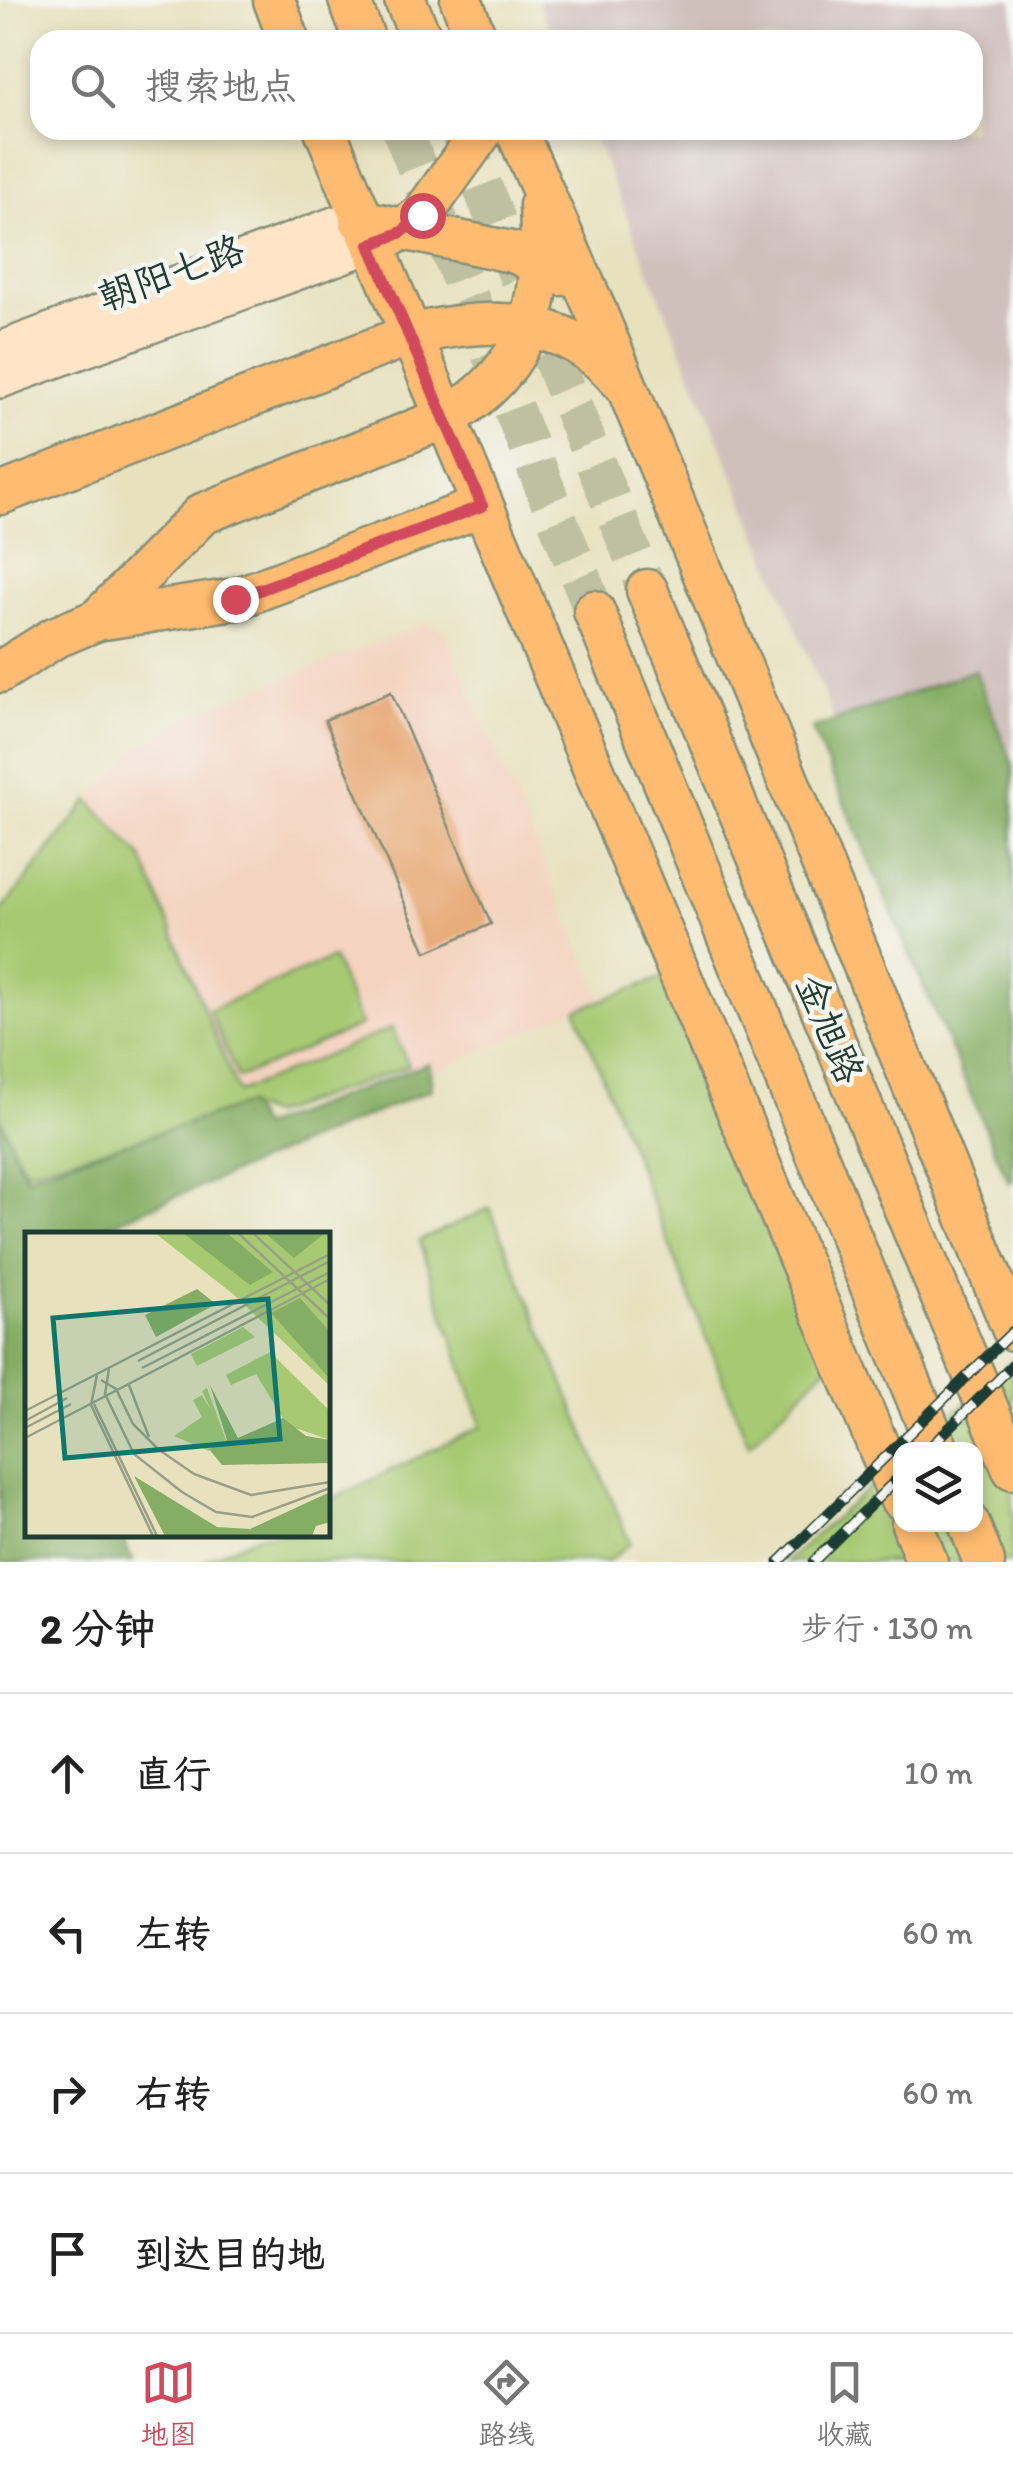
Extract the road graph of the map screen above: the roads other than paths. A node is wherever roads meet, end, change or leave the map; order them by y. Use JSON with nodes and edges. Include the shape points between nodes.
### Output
{"nodes":[{"id":1,"x":274,"y":0,"type":"edge"},
{"id":2,"x":349,"y":0,"type":"edge"},
{"id":3,"x":404,"y":0,"type":"edge"},
{"id":4,"x":461,"y":0,"type":"edge"},
{"id":5,"x":286,"y":30,"type":"edge"},
{"id":6,"x":361,"y":30,"type":"edge"},
{"id":7,"x":418,"y":30,"type":"edge"},
{"id":8,"x":474,"y":30,"type":"edge"},
{"id":9,"x":329,"y":140,"type":"edge"},
{"id":10,"x":476,"y":140,"type":"edge"},
{"id":11,"x":520,"y":140,"type":"edge"},
{"id":12,"x":533,"y":168,"type":"junction"},
{"id":13,"x":378,"y":231,"type":"junction"},
{"id":14,"x":541,"y":263,"type":"junction"},
{"id":15,"x":595,"y":310,"type":"junction"},
{"id":16,"x":530,"y":325,"type":"junction"},
{"id":17,"x":409,"y":335,"type":"junction"},
{"id":18,"x":0,"y":350,"type":"edge"},
{"id":19,"x":0,"y":380,"type":"edge"},
{"id":20,"x":630,"y":396,"type":"junction"},
{"id":21,"x":444,"y":418,"type":"junction"},
{"id":22,"x":0,"y":494,"type":"edge"},
{"id":23,"x":482,"y":506,"type":"junction"},
{"id":24,"x":647,"y":590,"type":"tunnel mouth"},
{"id":25,"x":594,"y":610,"type":"tunnel mouth"},
{"id":26,"x":96,"y":620,"type":"junction"},
{"id":27,"x":0,"y":672,"type":"edge"},
{"id":28,"x":1013,"y":1330,"type":"edge"},
{"id":29,"x":935,"y":1442,"type":"edge"},
{"id":30,"x":1013,"y":1469,"type":"edge"},
{"id":31,"x":893,"y":1481,"type":"edge"},
{"id":32,"x":915,"y":1532,"type":"edge"},
{"id":33,"x":971,"y":1532,"type":"edge"},
{"id":34,"x":927,"y":1562,"type":"edge"},
{"id":35,"x":984,"y":1562,"type":"edge"}],
"edges":[{"from":1,"to":5,"type":"main road"},
{"from":2,"to":6,"type":"main road"},
{"from":3,"to":7,"type":"main road"},
{"from":4,"to":8,"type":"main road"},
{"from":9,"to":13,"type":"main road"},
{"from":10,"to":13,"type":"main road","via":[[422,215]]},
{"from":11,"to":12,"type":"main road"},
{"from":12,"to":14,"type":"main road"},
{"from":12,"to":15,"type":"main road"},
{"from":13,"to":14,"type":"main road"},
{"from":13,"to":17,"type":"main road"},
{"from":13,"to":18,"type":"street","name":"朝阳七路","via":[[337,224]]},
{"from":13,"to":19,"type":"street","name":"朝阳七路"},
{"from":14,"to":15,"type":"main road"},
{"from":14,"to":16,"type":"main road"},
{"from":15,"to":20,"type":"main road"},
{"from":16,"to":17,"type":"main road","via":[[488,321]]},
{"from":16,"to":20,"type":"main road","via":[[591,352]]},
{"from":16,"to":21,"type":"main road","via":[[492,383]]},
{"from":17,"to":21,"type":"main road"},
{"from":17,"to":22,"type":"main road"},
{"from":20,"to":28,"type":"main road"},
{"from":21,"to":23,"type":"main road"},
{"from":21,"to":26,"type":"main road","via":[[202,514]]},
{"from":23,"to":26,"type":"main road","via":[[235,599]]},
{"from":23,"to":31,"type":"main road"},
{"from":24,"to":30,"type":"main road","name":"金旭路"},
{"from":25,"to":29,"type":"main road","name":"金旭路"},
{"from":26,"to":27,"type":"main road"},
{"from":32,"to":34,"type":"main road"},
{"from":33,"to":35,"type":"main road"}]}
